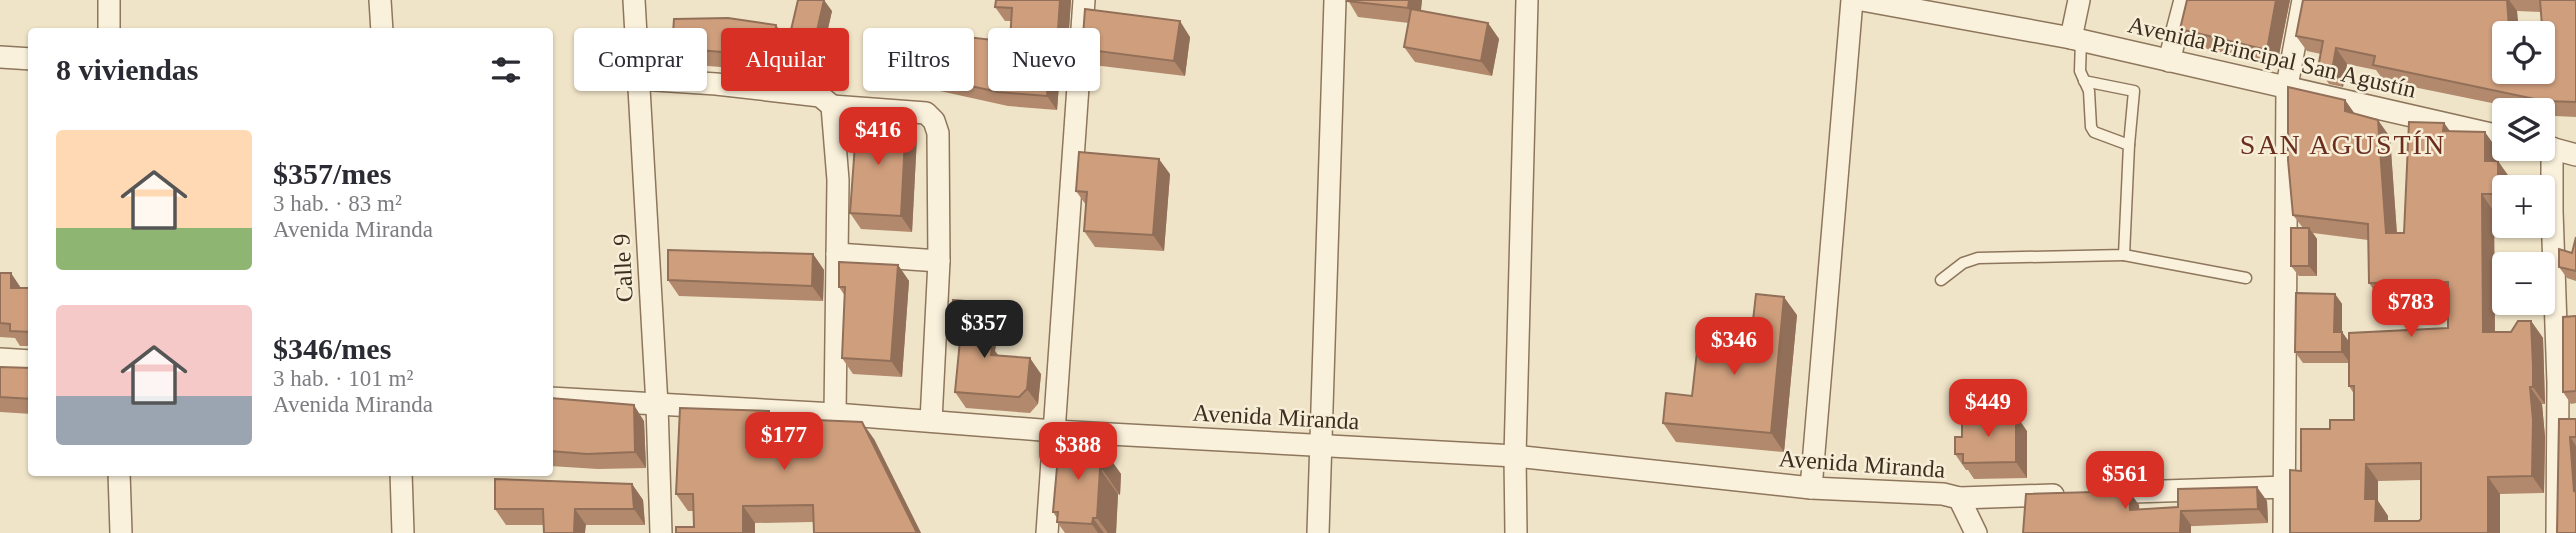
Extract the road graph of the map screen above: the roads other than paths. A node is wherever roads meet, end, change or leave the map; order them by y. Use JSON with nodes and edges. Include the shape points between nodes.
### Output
{"nodes":[{"id":1,"x":109,"y":0,"type":"edge"},
{"id":2,"x":380,"y":0,"type":"edge"},
{"id":3,"x":635,"y":0,"type":"edge"},
{"id":4,"x":1084,"y":0,"type":"edge"},
{"id":5,"x":1335,"y":0,"type":"edge"},
{"id":6,"x":1527,"y":0,"type":"edge"},
{"id":7,"x":1852,"y":0,"type":"edge"},
{"id":8,"x":1862,"y":0,"type":"edge"},
{"id":9,"x":2079,"y":0,"type":"edge"},
{"id":10,"x":2185,"y":0,"type":"edge"},
{"id":11,"x":2303,"y":0,"type":"edge"},
{"id":12,"x":1964,"y":10,"type":"edge"},
{"id":13,"x":109,"y":28,"type":"edge"},
{"id":14,"x":382,"y":28,"type":"edge"},
{"id":15,"x":637,"y":28,"type":"edge"},
{"id":16,"x":2076,"y":39,"type":"junction"},
{"id":17,"x":0,"y":57,"type":"edge"},
{"id":18,"x":28,"y":59,"type":"edge"},
{"id":19,"x":2169,"y":61,"type":"junction"},
{"id":20,"x":2084,"y":81,"type":"junction"},
{"id":21,"x":707,"y":83,"type":"edge"},
{"id":22,"x":2287,"y":86,"type":"junction"},
{"id":23,"x":641,"y":91,"type":"edge"},
{"id":24,"x":832,"y":106,"type":"junction"},
{"id":25,"x":2492,"y":134,"type":"edge"},
{"id":26,"x":2129,"y":145,"type":"junction"},
{"id":27,"x":2555,"y":149,"type":"edge"},
{"id":28,"x":2576,"y":155,"type":"edge"},
{"id":29,"x":2548,"y":161,"type":"edge"},
{"id":30,"x":837,"y":254,"type":"junction"},
{"id":31,"x":2124,"y":255,"type":"junction"},
{"id":32,"x":939,"y":261,"type":"junction"},
{"id":33,"x":2246,"y":278,"type":"dead end"},
{"id":34,"x":1941,"y":280,"type":"dead end"},
{"id":35,"x":0,"y":359,"type":"edge"},
{"id":36,"x":28,"y":361,"type":"edge"},
{"id":37,"x":553,"y":398,"type":"edge"},
{"id":38,"x":657,"y":405,"type":"junction"},
{"id":39,"x":835,"y":414,"type":"junction"},
{"id":40,"x":931,"y":421,"type":"junction"},
{"id":41,"x":1054,"y":431,"type":"junction"},
{"id":42,"x":1320,"y":446,"type":"junction"},
{"id":43,"x":1515,"y":456,"type":"junction"},
{"id":44,"x":119,"y":476,"type":"edge"},
{"id":45,"x":401,"y":476,"type":"edge"},
{"id":46,"x":2286,"y":486,"type":"junction"},
{"id":47,"x":1811,"y":488,"type":"junction"},
{"id":48,"x":1959,"y":498,"type":"junction"},
{"id":49,"x":121,"y":533,"type":"edge"},
{"id":50,"x":403,"y":533,"type":"edge"},
{"id":51,"x":661,"y":533,"type":"edge"},
{"id":52,"x":1047,"y":533,"type":"edge"},
{"id":53,"x":1318,"y":533,"type":"edge"},
{"id":54,"x":1516,"y":533,"type":"edge"},
{"id":55,"x":1976,"y":533,"type":"edge"},
{"id":56,"x":2284,"y":533,"type":"edge"},
{"id":57,"x":2557,"y":533,"type":"edge"}],
"edges":[{"from":1,"to":13,"type":"street"},
{"from":2,"to":14,"type":"street"},
{"from":3,"to":15,"type":"street","name":"Calle 9"},
{"from":4,"to":41,"type":"street"},
{"from":5,"to":42,"type":"street"},
{"from":6,"to":43,"type":"street"},
{"from":7,"to":47,"type":"street"},
{"from":8,"to":12,"type":"street","name":"Avenida Principal San Agustín"},
{"from":9,"to":16,"type":"street"},
{"from":10,"to":19,"type":"street"},
{"from":11,"to":22,"type":"street"},
{"from":12,"to":16,"type":"street","name":"Avenida Principal San Agustín"},
{"from":16,"to":19,"type":"street","name":"Avenida Principal San Agustín"},
{"from":16,"to":20,"type":"lane"},
{"from":17,"to":18,"type":"street"},
{"from":19,"to":22,"type":"street","name":"Avenida Principal San Agustín"},
{"from":20,"to":26,"type":"lane","via":[[2094,132]]},
{"from":20,"to":26,"type":"lane","via":[[2134,91]]},
{"from":21,"to":24,"type":"street","via":[[815,96]]},
{"from":22,"to":25,"type":"street","name":"Avenida Principal San Agustín"},
{"from":22,"to":46,"type":"street"},
{"from":23,"to":38,"type":"street","name":"Calle 9"},
{"from":24,"to":30,"type":"street"},
{"from":24,"to":32,"type":"street","via":[[926,113],[934,121],[938,133]]},
{"from":26,"to":31,"type":"lane"},
{"from":27,"to":28,"type":"street"},
{"from":29,"to":57,"type":"street","via":[[2558,383]]},
{"from":30,"to":32,"type":"street"},
{"from":30,"to":39,"type":"street"},
{"from":31,"to":33,"type":"lane"},
{"from":31,"to":34,"type":"lane","via":[[1978,258]]},
{"from":32,"to":40,"type":"street"},
{"from":35,"to":36,"type":"street"},
{"from":37,"to":38,"type":"street","name":"Avenida Miranda"},
{"from":38,"to":39,"type":"street","name":"Avenida Miranda"},
{"from":38,"to":51,"type":"street","name":"Calle 9"},
{"from":39,"to":40,"type":"street","name":"Avenida Miranda"},
{"from":40,"to":41,"type":"street","name":"Avenida Miranda"},
{"from":41,"to":42,"type":"street","name":"Avenida Miranda"},
{"from":41,"to":52,"type":"street"},
{"from":42,"to":43,"type":"street","name":"Avenida Miranda"},
{"from":42,"to":53,"type":"street"},
{"from":43,"to":47,"type":"street","name":"Avenida Miranda"},
{"from":43,"to":54,"type":"street"},
{"from":44,"to":49,"type":"street"},
{"from":45,"to":50,"type":"street"},
{"from":46,"to":48,"type":"street"},
{"from":46,"to":56,"type":"street"},
{"from":47,"to":48,"type":"street","name":"Avenida Miranda"},
{"from":48,"to":55,"type":"street","name":"Avenida Miranda"}]}
